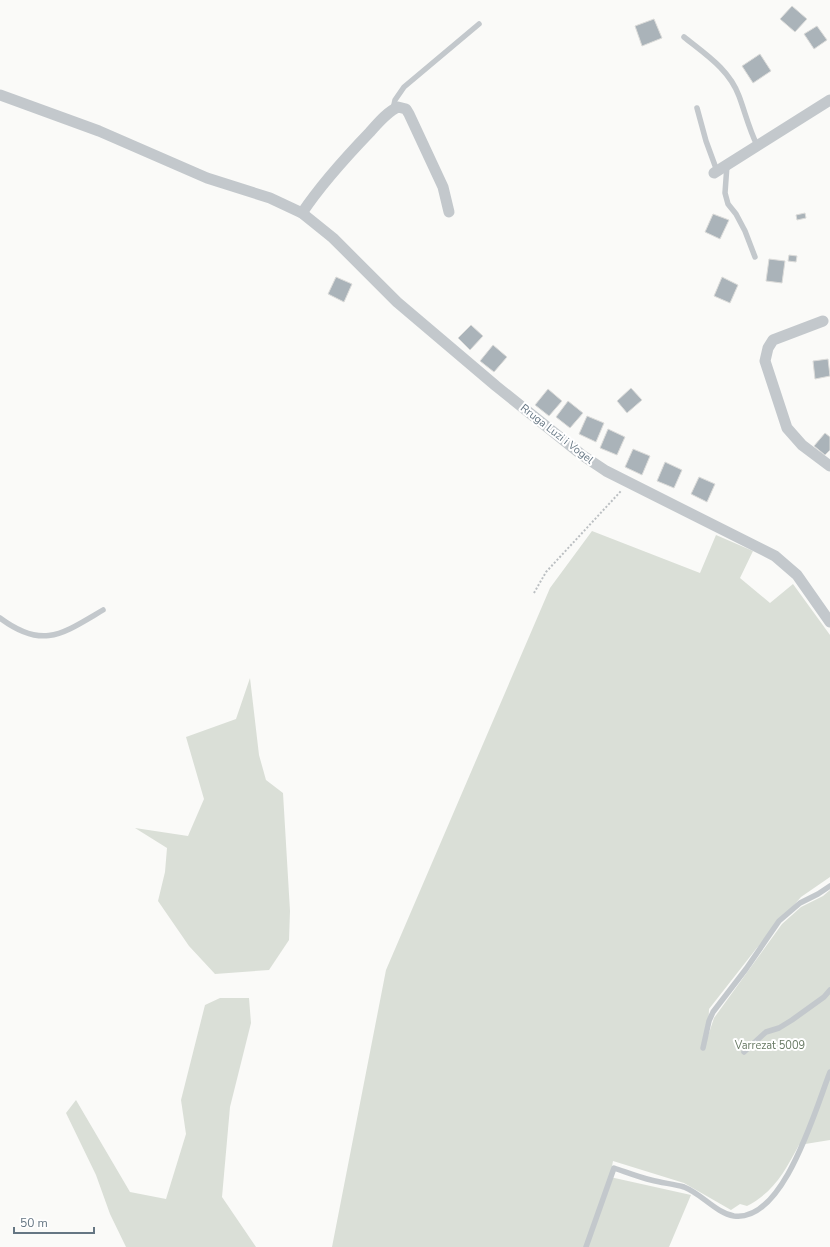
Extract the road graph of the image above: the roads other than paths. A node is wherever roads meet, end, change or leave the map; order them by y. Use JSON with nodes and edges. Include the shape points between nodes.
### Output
{"nodes":[{"id":1,"x":479,"y":24,"type":"dead end"},
{"id":2,"x":684,"y":37,"type":"dead end"},
{"id":3,"x":0,"y":96,"type":"edge"},
{"id":4,"x":830,"y":100,"type":"edge"},
{"id":5,"x":697,"y":108,"type":"dead end"},
{"id":6,"x":393,"y":109,"type":"junction"},
{"id":7,"x":757,"y":145,"type":"junction"},
{"id":8,"x":727,"y":165,"type":"junction"},
{"id":9,"x":715,"y":172,"type":"joint"},
{"id":10,"x":448,"y":212,"type":"dead end"},
{"id":11,"x":302,"y":214,"type":"junction"},
{"id":12,"x":755,"y":257,"type":"dead end"},
{"id":13,"x":823,"y":321,"type":"dead end"},
{"id":14,"x":830,"y":466,"type":"edge"},
{"id":15,"x":103,"y":610,"type":"dead end"},
{"id":16,"x":0,"y":618,"type":"edge"},
{"id":17,"x":830,"y":622,"type":"edge"},
{"id":18,"x":830,"y":886,"type":"edge"},
{"id":19,"x":830,"y":990,"type":"edge"},
{"id":20,"x":704,"y":1048,"type":"dead end"},
{"id":21,"x":744,"y":1052,"type":"dead end"},
{"id":22,"x":830,"y":1072,"type":"edge"},
{"id":23,"x":586,"y":1247,"type":"edge"}],
"edges":[{"from":1,"to":6,"type":"lane","via":[[404,87],[394,100]]},
{"from":2,"to":7,"type":"lane","via":[[720,66],[730,79]]},
{"from":3,"to":11,"type":"street","name":"Rruga Luzi i Vogel","via":[[99,131],[207,178],[270,198]]},
{"from":4,"to":7,"type":"street"},
{"from":5,"to":9,"type":"lane"},
{"from":6,"to":10,"type":"street","via":[[402,107],[409,114],[443,187]]},
{"from":6,"to":11,"type":"street","via":[[338,165]]},
{"from":7,"to":8,"type":"street"},
{"from":8,"to":9,"type":"street"},
{"from":8,"to":12,"type":"lane","via":[[724,181],[726,198],[745,231]]},
{"from":11,"to":17,"type":"street","name":"Rruga Luzi i Vogel","via":[[333,238],[397,302],[582,455],[629,483],[776,556],[797,575]]},
{"from":13,"to":14,"type":"street","via":[[773,340],[765,361],[787,428],[802,445]]},
{"from":15,"to":16,"type":"lane","via":[[68,630],[44,637],[29,635],[15,629]]},
{"from":18,"to":20,"type":"lane","via":[[800,903],[779,921],[713,1012],[708,1021]]},
{"from":19,"to":21,"type":"lane","via":[[792,1020],[766,1032]]},
{"from":22,"to":23,"type":"lane","via":[[795,1163],[785,1180],[761,1208],[751,1214],[733,1216],[684,1188],[614,1168]]}]}
